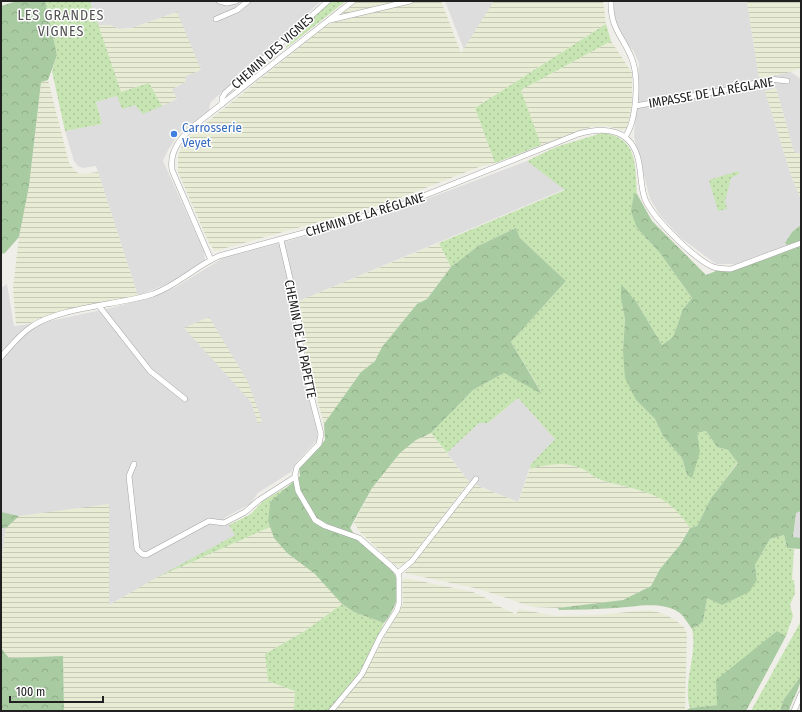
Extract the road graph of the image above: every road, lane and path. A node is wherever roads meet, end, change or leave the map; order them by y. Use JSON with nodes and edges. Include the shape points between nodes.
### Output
{"nodes":[{"id":1,"x":219,"y":1,"type":"edge"},
{"id":2,"x":236,"y":1,"type":"edge"},
{"id":3,"x":248,"y":1,"type":"edge"},
{"id":4,"x":328,"y":1,"type":"edge"},
{"id":5,"x":353,"y":1,"type":"edge"},
{"id":6,"x":410,"y":1,"type":"edge"},
{"id":7,"x":611,"y":1,"type":"edge"},
{"id":8,"x":216,"y":19,"type":"dead end"},
{"id":9,"x":329,"y":20,"type":"junction"},
{"id":10,"x":787,"y":81,"type":"dead end"},
{"id":11,"x":222,"y":104,"type":"junction"},
{"id":12,"x":635,"y":106,"type":"junction"},
{"id":13,"x":626,"y":137,"type":"junction"},
{"id":14,"x":281,"y":240,"type":"junction"},
{"id":15,"x":801,"y":243,"type":"edge"},
{"id":16,"x":211,"y":260,"type":"junction"},
{"id":17,"x":99,"y":306,"type":"junction"},
{"id":18,"x":1,"y":357,"type":"edge"},
{"id":19,"x":185,"y":399,"type":"dead end"},
{"id":20,"x":134,"y":464,"type":"dead end"},
{"id":21,"x":295,"y":477,"type":"junction"},
{"id":22,"x":476,"y":479,"type":"dead end"},
{"id":23,"x":398,"y":573,"type":"junction"},
{"id":24,"x":801,"y":694,"type":"edge"},
{"id":25,"x":331,"y":711,"type":"edge"},
{"id":26,"x":794,"y":711,"type":"edge"}],
"edges":[{"from":1,"to":2,"type":"street"},
{"from":3,"to":8,"type":"street","via":[[237,10]]},
{"from":4,"to":11,"type":"street","name":"CHEMIN DES VIGNES","via":[[225,93]]},
{"from":5,"to":9,"type":"street"},
{"from":6,"to":9,"type":"street"},
{"from":7,"to":12,"type":"street","via":[[615,30],[634,65]]},
{"from":9,"to":11,"type":"street"},
{"from":10,"to":12,"type":"street","name":"IMPASSE DE LA RÉGLANE","via":[[770,79],[736,88]]},
{"from":11,"to":16,"type":"street","via":[[186,133],[176,146],[171,163]]},
{"from":12,"to":13,"type":"street"},
{"from":13,"to":14,"type":"street","name":"CHEMIN DE LA RÉGLANE","via":[[603,130],[578,134],[410,202],[370,216]]},
{"from":13,"to":15,"type":"street","via":[[636,152],[648,205],[682,244],[709,265],[731,269]]},
{"from":14,"to":16,"type":"street","name":"CHEMIN DE LA RÉGLANE"},
{"from":14,"to":21,"type":"street","name":"CHEMIN DE LA PAPETTE","via":[[298,312],[300,343],[307,380],[321,434],[319,444],[297,467]]},
{"from":16,"to":17,"type":"street","name":"CHEMIN DE LA RÉGLANE","via":[[163,290]]},
{"from":17,"to":18,"type":"street","name":"CHEMIN DE LA RÉGLANE","via":[[38,322],[23,333]]},
{"from":17,"to":19,"type":"street","via":[[150,371]]},
{"from":20,"to":21,"type":"street","via":[[129,476],[137,549],[146,555],[209,521],[224,523],[245,512]]},
{"from":21,"to":23,"type":"street","via":[[298,491],[315,520],[360,538]]},
{"from":22,"to":23,"type":"street","via":[[412,561]]},
{"from":23,"to":25,"type":"street","via":[[400,591],[397,610],[359,679]]},
{"from":24,"to":26,"type":"street"}]}
